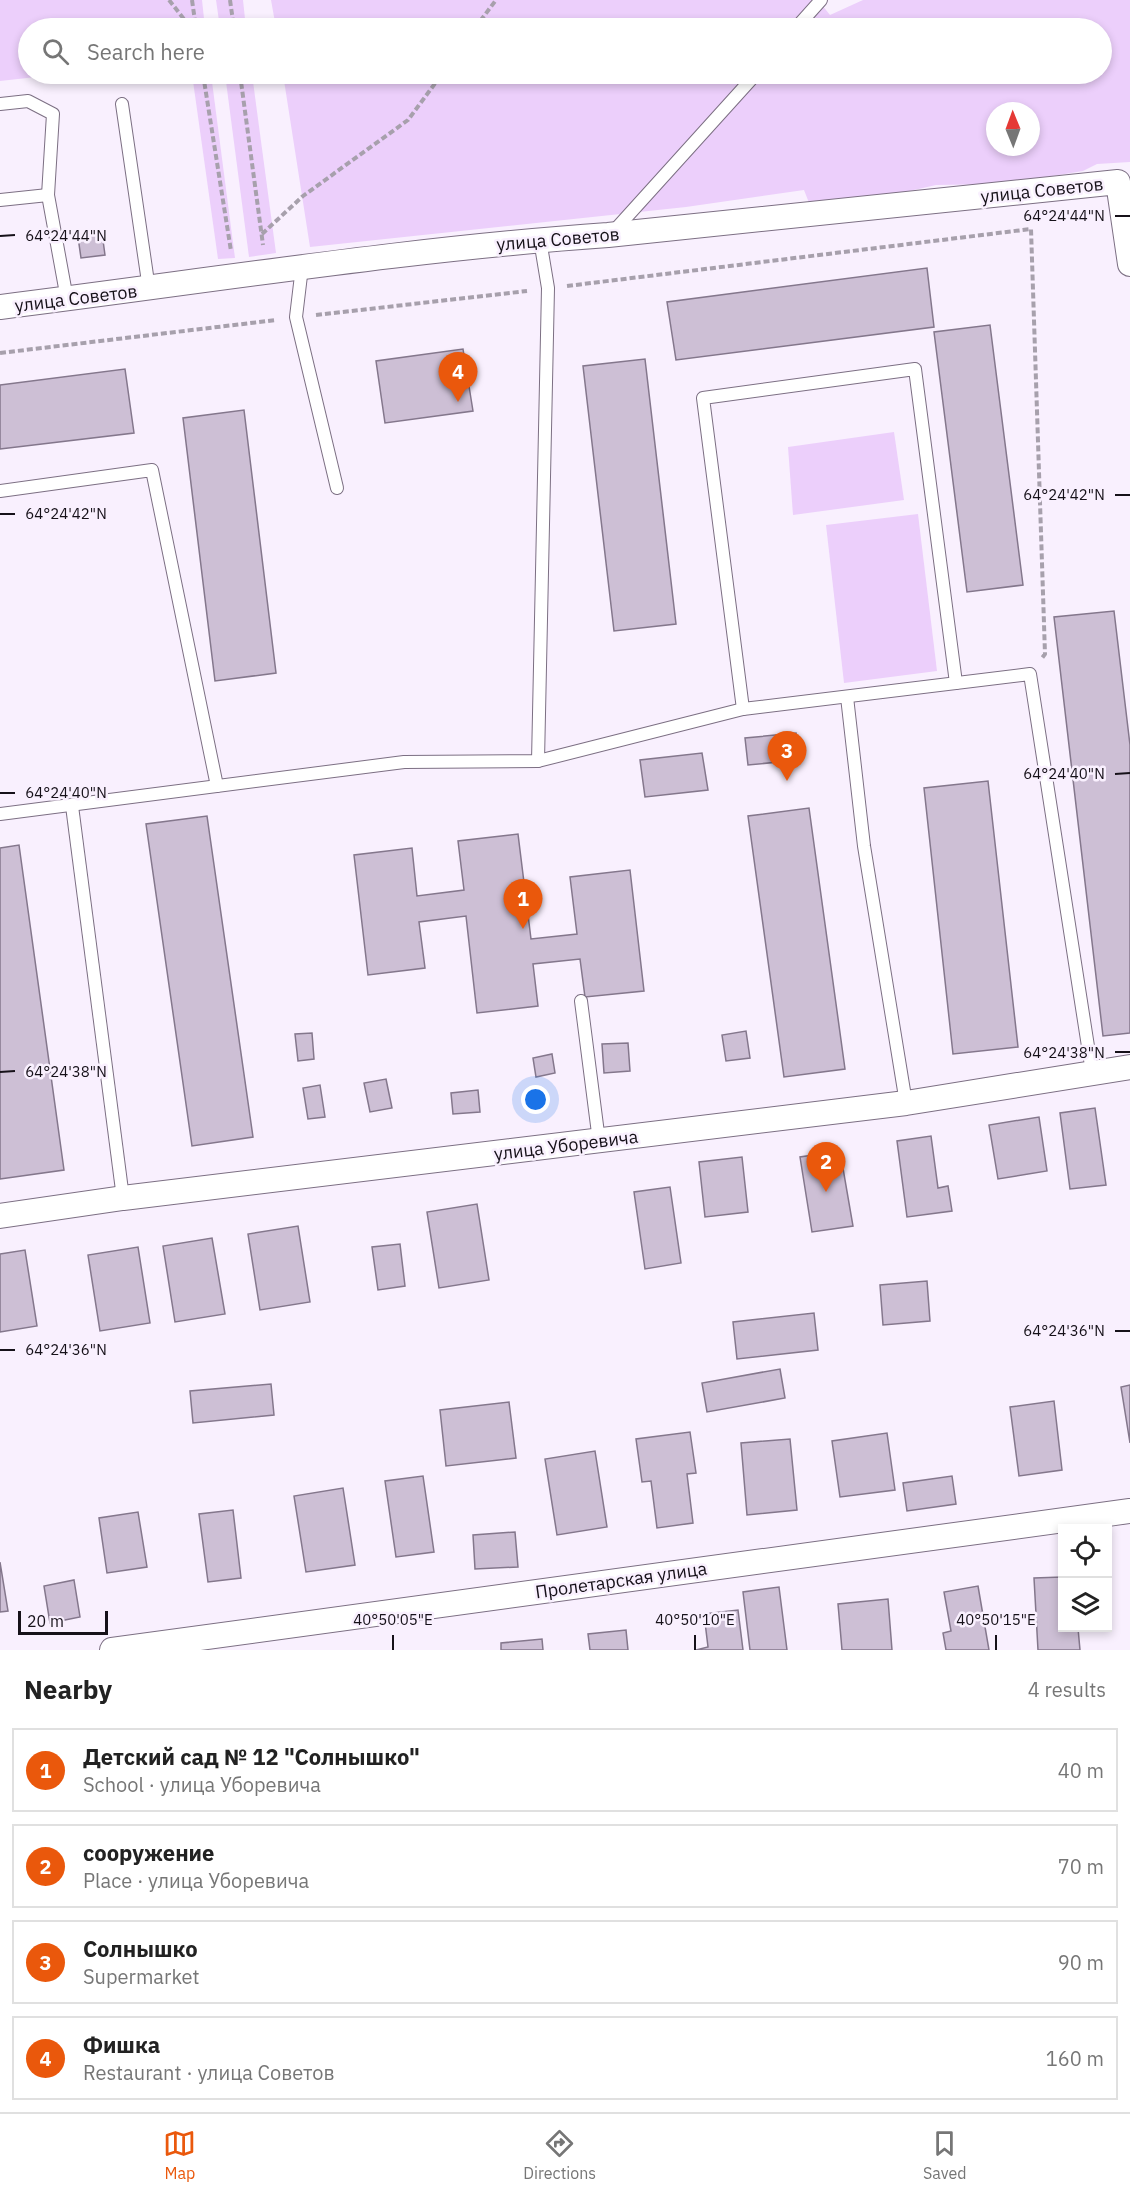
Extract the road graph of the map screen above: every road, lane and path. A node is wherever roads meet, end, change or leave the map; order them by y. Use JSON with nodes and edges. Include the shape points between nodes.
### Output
{"nodes":[{"id":1,"x":169,"y":0,"type":"edge"},
{"id":2,"x":192,"y":0,"type":"edge"},
{"id":3,"x":230,"y":0,"type":"edge"},
{"id":4,"x":496,"y":0,"type":"edge"},
{"id":5,"x":821,"y":0,"type":"edge"},
{"id":6,"x":182,"y":18,"type":"edge"},
{"id":7,"x":195,"y":18,"type":"edge"},
{"id":8,"x":233,"y":18,"type":"edge"},
{"id":9,"x":482,"y":18,"type":"edge"},
{"id":10,"x":805,"y":18,"type":"edge"},
{"id":11,"x":205,"y":84,"type":"edge"},
{"id":12,"x":241,"y":84,"type":"edge"},
{"id":13,"x":435,"y":84,"type":"edge"},
{"id":14,"x":747,"y":84,"type":"edge"},
{"id":15,"x":0,"y":104,"type":"edge"},
{"id":16,"x":122,"y":104,"type":"dead end"},
{"id":17,"x":48,"y":195,"type":"junction"},
{"id":18,"x":0,"y":200,"type":"edge"},
{"id":19,"x":261,"y":234,"type":"junction"},
{"id":20,"x":608,"y":235,"type":"junction"},
{"id":21,"x":540,"y":240,"type":"junction"},
{"id":22,"x":265,"y":250,"type":"dead end"},
{"id":23,"x":233,"y":263,"type":"dead end"},
{"id":24,"x":1130,"y":264,"type":"edge"},
{"id":25,"x":302,"y":267,"type":"junction"},
{"id":26,"x":548,"y":288,"type":"junction"},
{"id":27,"x":150,"y":289,"type":"junction"},
{"id":28,"x":67,"y":299,"type":"junction"},
{"id":29,"x":0,"y":307,"type":"edge"},
{"id":30,"x":296,"y":317,"type":"junction"},
{"id":31,"x":0,"y":353,"type":"edge"},
{"id":32,"x":337,"y":488,"type":"dead end"},
{"id":33,"x":0,"y":491,"type":"edge"},
{"id":34,"x":1030,"y":674,"type":"junction"},
{"id":35,"x":956,"y":683,"type":"junction"},
{"id":36,"x":847,"y":697,"type":"junction"},
{"id":37,"x":743,"y":709,"type":"junction"},
{"id":38,"x":538,"y":761,"type":"junction"},
{"id":39,"x":217,"y":786,"type":"junction"},
{"id":40,"x":72,"y":806,"type":"junction"},
{"id":41,"x":0,"y":814,"type":"edge"},
{"id":42,"x":581,"y":1001,"type":"dead end"},
{"id":43,"x":1130,"y":1067,"type":"edge"},
{"id":44,"x":1092,"y":1072,"type":"junction"},
{"id":45,"x":906,"y":1103,"type":"junction"},
{"id":46,"x":599,"y":1141,"type":"junction"},
{"id":47,"x":123,"y":1198,"type":"junction"},
{"id":48,"x":0,"y":1216,"type":"edge"},
{"id":49,"x":1130,"y":1511,"type":"edge"},
{"id":50,"x":112,"y":1650,"type":"edge"}],
"edges":[{"from":1,"to":6,"type":"path"},
{"from":2,"to":7,"type":"path"},
{"from":3,"to":8,"type":"path"},
{"from":4,"to":9,"type":"path"},
{"from":5,"to":10,"type":"lane"},
{"from":11,"to":23,"type":"path"},
{"from":12,"to":19,"type":"path"},
{"from":13,"to":19,"type":"path","via":[[408,120],[303,196]]},
{"from":14,"to":20,"type":"lane","via":[[622,225]]},
{"from":15,"to":17,"type":"lane","via":[[28,101],[53,114]]},
{"from":16,"to":27,"type":"lane"},
{"from":17,"to":18,"type":"lane"},
{"from":17,"to":28,"type":"lane"},
{"from":19,"to":22,"type":"path"},
{"from":20,"to":21,"type":"street","name":"улица Советов"},
{"from":20,"to":24,"type":"street","name":"улица Советов","via":[[1118,182]]},
{"from":21,"to":25,"type":"street","name":"улица Советов"},
{"from":21,"to":26,"type":"lane"},
{"from":25,"to":27,"type":"street","name":"улица Советов"},
{"from":25,"to":30,"type":"lane"},
{"from":26,"to":30,"type":"path"},
{"from":26,"to":34,"type":"path","via":[[1031,229],[1045,654]]},
{"from":26,"to":38,"type":"lane"},
{"from":27,"to":28,"type":"street","name":"улица Советов"},
{"from":28,"to":29,"type":"street","name":"улица Советов"},
{"from":30,"to":31,"type":"path"},
{"from":30,"to":32,"type":"lane"},
{"from":33,"to":39,"type":"lane","via":[[152,470]]},
{"from":34,"to":35,"type":"lane"},
{"from":34,"to":44,"type":"lane"},
{"from":35,"to":36,"type":"lane"},
{"from":35,"to":37,"type":"lane","via":[[915,369],[703,399]]},
{"from":36,"to":37,"type":"lane"},
{"from":36,"to":45,"type":"lane","via":[[864,846]]},
{"from":37,"to":38,"type":"lane"},
{"from":38,"to":39,"type":"lane","via":[[404,762]]},
{"from":39,"to":40,"type":"lane"},
{"from":40,"to":41,"type":"lane"},
{"from":40,"to":47,"type":"lane"},
{"from":42,"to":46,"type":"lane"},
{"from":43,"to":44,"type":"street","name":"улица Уборевича"},
{"from":44,"to":45,"type":"street","name":"улица Уборевича"},
{"from":45,"to":46,"type":"street","name":"улица Уборевича"},
{"from":46,"to":47,"type":"street","name":"улица Уборевича"},
{"from":47,"to":48,"type":"street","name":"улица Уборевича"},
{"from":49,"to":50,"type":"street","name":"Пролетарская улица"}]}
